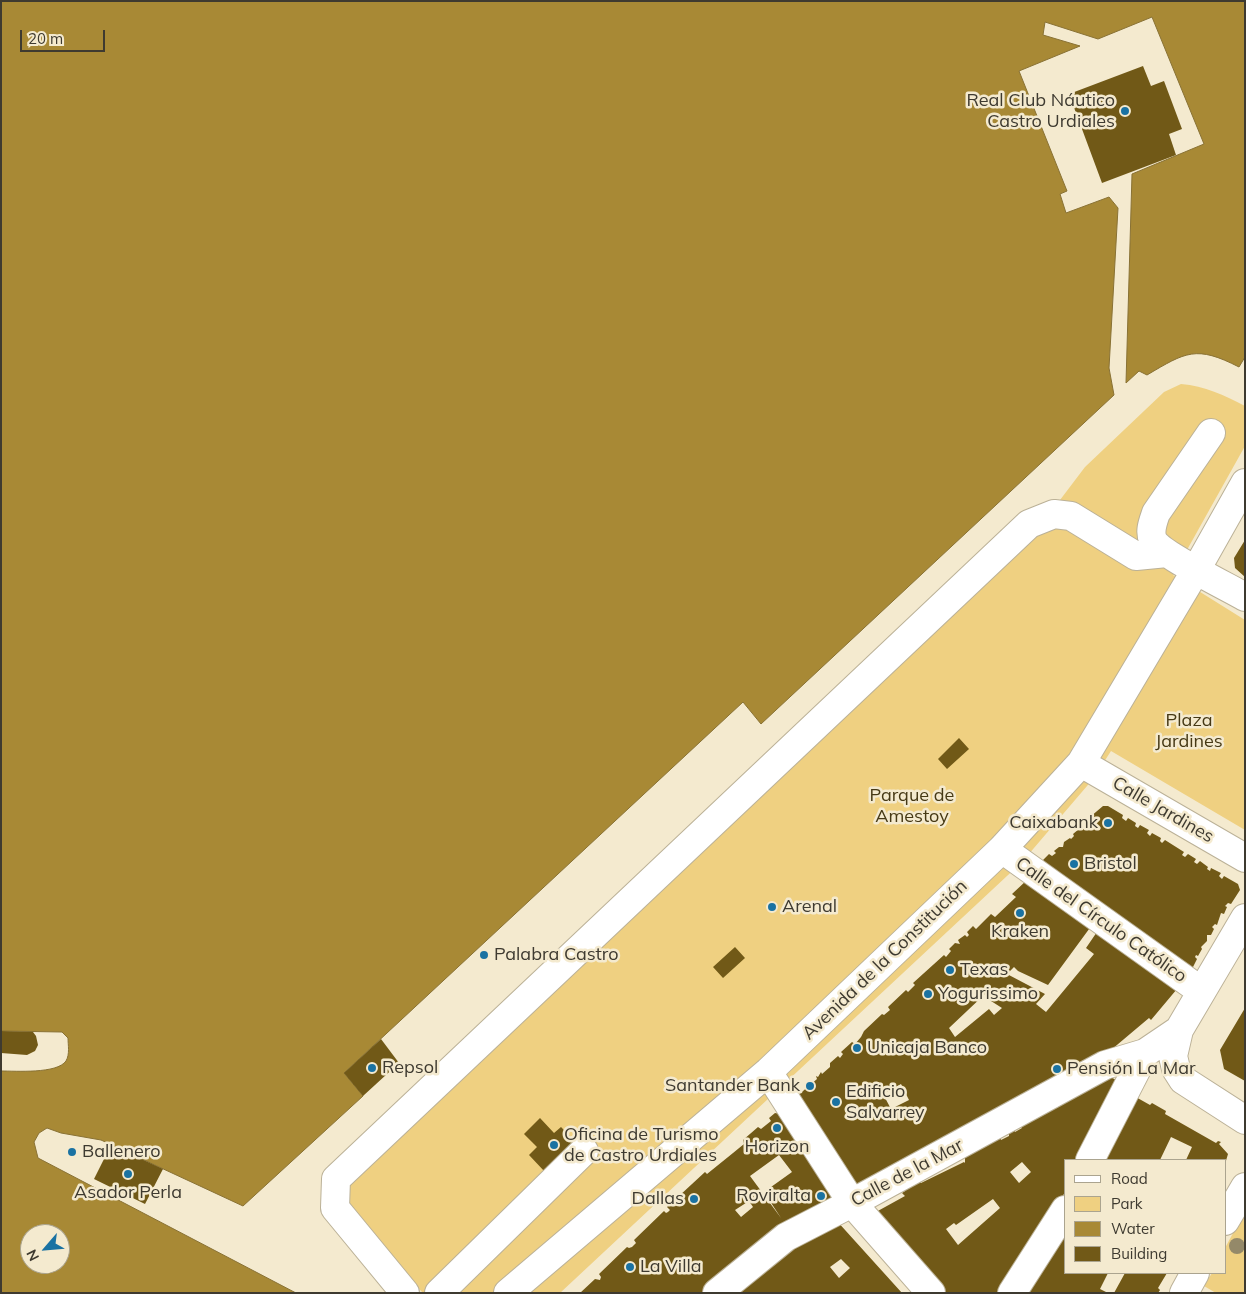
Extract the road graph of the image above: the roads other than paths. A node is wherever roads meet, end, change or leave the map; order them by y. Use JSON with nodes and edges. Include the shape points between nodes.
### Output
{"nodes":[{"id":1,"x":1211,"y":433,"type":"dead end"},
{"id":2,"x":1245,"y":483,"type":"edge"},
{"id":3,"x":1167,"y":553,"type":"junction"},
{"id":4,"x":1196,"y":570,"type":"junction"},
{"id":5,"x":1245,"y":597,"type":"edge"},
{"id":6,"x":1081,"y":763,"type":"junction"},
{"id":7,"x":1002,"y":849,"type":"junction"},
{"id":8,"x":1245,"y":858,"type":"edge"},
{"id":9,"x":1245,"y":918,"type":"edge"},
{"id":10,"x":1201,"y":991,"type":"junction"},
{"id":11,"x":1180,"y":1030,"type":"junction"},
{"id":12,"x":1145,"y":1053,"type":"junction"},
{"id":13,"x":768,"y":1072,"type":"junction"},
{"id":14,"x":1245,"y":1120,"type":"edge"},
{"id":15,"x":584,"y":1151,"type":"dead end"},
{"id":16,"x":1091,"y":1159,"type":"edge"},
{"id":17,"x":1245,"y":1187,"type":"edge"},
{"id":18,"x":852,"y":1203,"type":"junction"},
{"id":19,"x":1064,"y":1212,"type":"edge"},
{"id":20,"x":1226,"y":1219,"type":"edge"},
{"id":21,"x":1194,"y":1274,"type":"edge"},
{"id":22,"x":405,"y":1293,"type":"edge"},
{"id":23,"x":439,"y":1293,"type":"edge"},
{"id":24,"x":508,"y":1293,"type":"edge"},
{"id":25,"x":717,"y":1293,"type":"edge"},
{"id":26,"x":931,"y":1293,"type":"edge"},
{"id":27,"x":1012,"y":1293,"type":"edge"},
{"id":28,"x":1184,"y":1293,"type":"edge"}],
"edges":[{"from":1,"to":3,"type":"street","via":[[1153,520],[1153,540]]},
{"from":2,"to":4,"type":"street","name":"Avenida de la Constitución"},
{"from":3,"to":4,"type":"street"},
{"from":3,"to":22,"type":"street","via":[[1136,556],[1071,516],[1054,514],[1029,524],[336,1179],[335,1208]]},
{"from":4,"to":5,"type":"street"},
{"from":4,"to":6,"type":"street","name":"Avenida de la Constitución"},
{"from":6,"to":7,"type":"street","name":"Avenida de la Constitución"},
{"from":6,"to":8,"type":"street","name":"Calle Jardines"},
{"from":7,"to":10,"type":"street","name":"Calle del Círculo Católico"},
{"from":7,"to":13,"type":"street","name":"Avenida de la Constitución"},
{"from":9,"to":10,"type":"street"},
{"from":10,"to":11,"type":"street"},
{"from":11,"to":12,"type":"street"},
{"from":11,"to":14,"type":"street","via":[[1173,1056],[1183,1080]]},
{"from":12,"to":16,"type":"street"},
{"from":12,"to":18,"type":"street","name":"Calle de la Mar","via":[[1106,1065]]},
{"from":13,"to":18,"type":"street"},
{"from":13,"to":24,"type":"street","name":"Avenida de la Constitución"},
{"from":15,"to":23,"type":"street"},
{"from":17,"to":20,"type":"street"},
{"from":18,"to":25,"type":"street","name":"Calle de la Mar","via":[[786,1237]]},
{"from":18,"to":26,"type":"street"},
{"from":19,"to":27,"type":"street"},
{"from":21,"to":28,"type":"street"}]}
